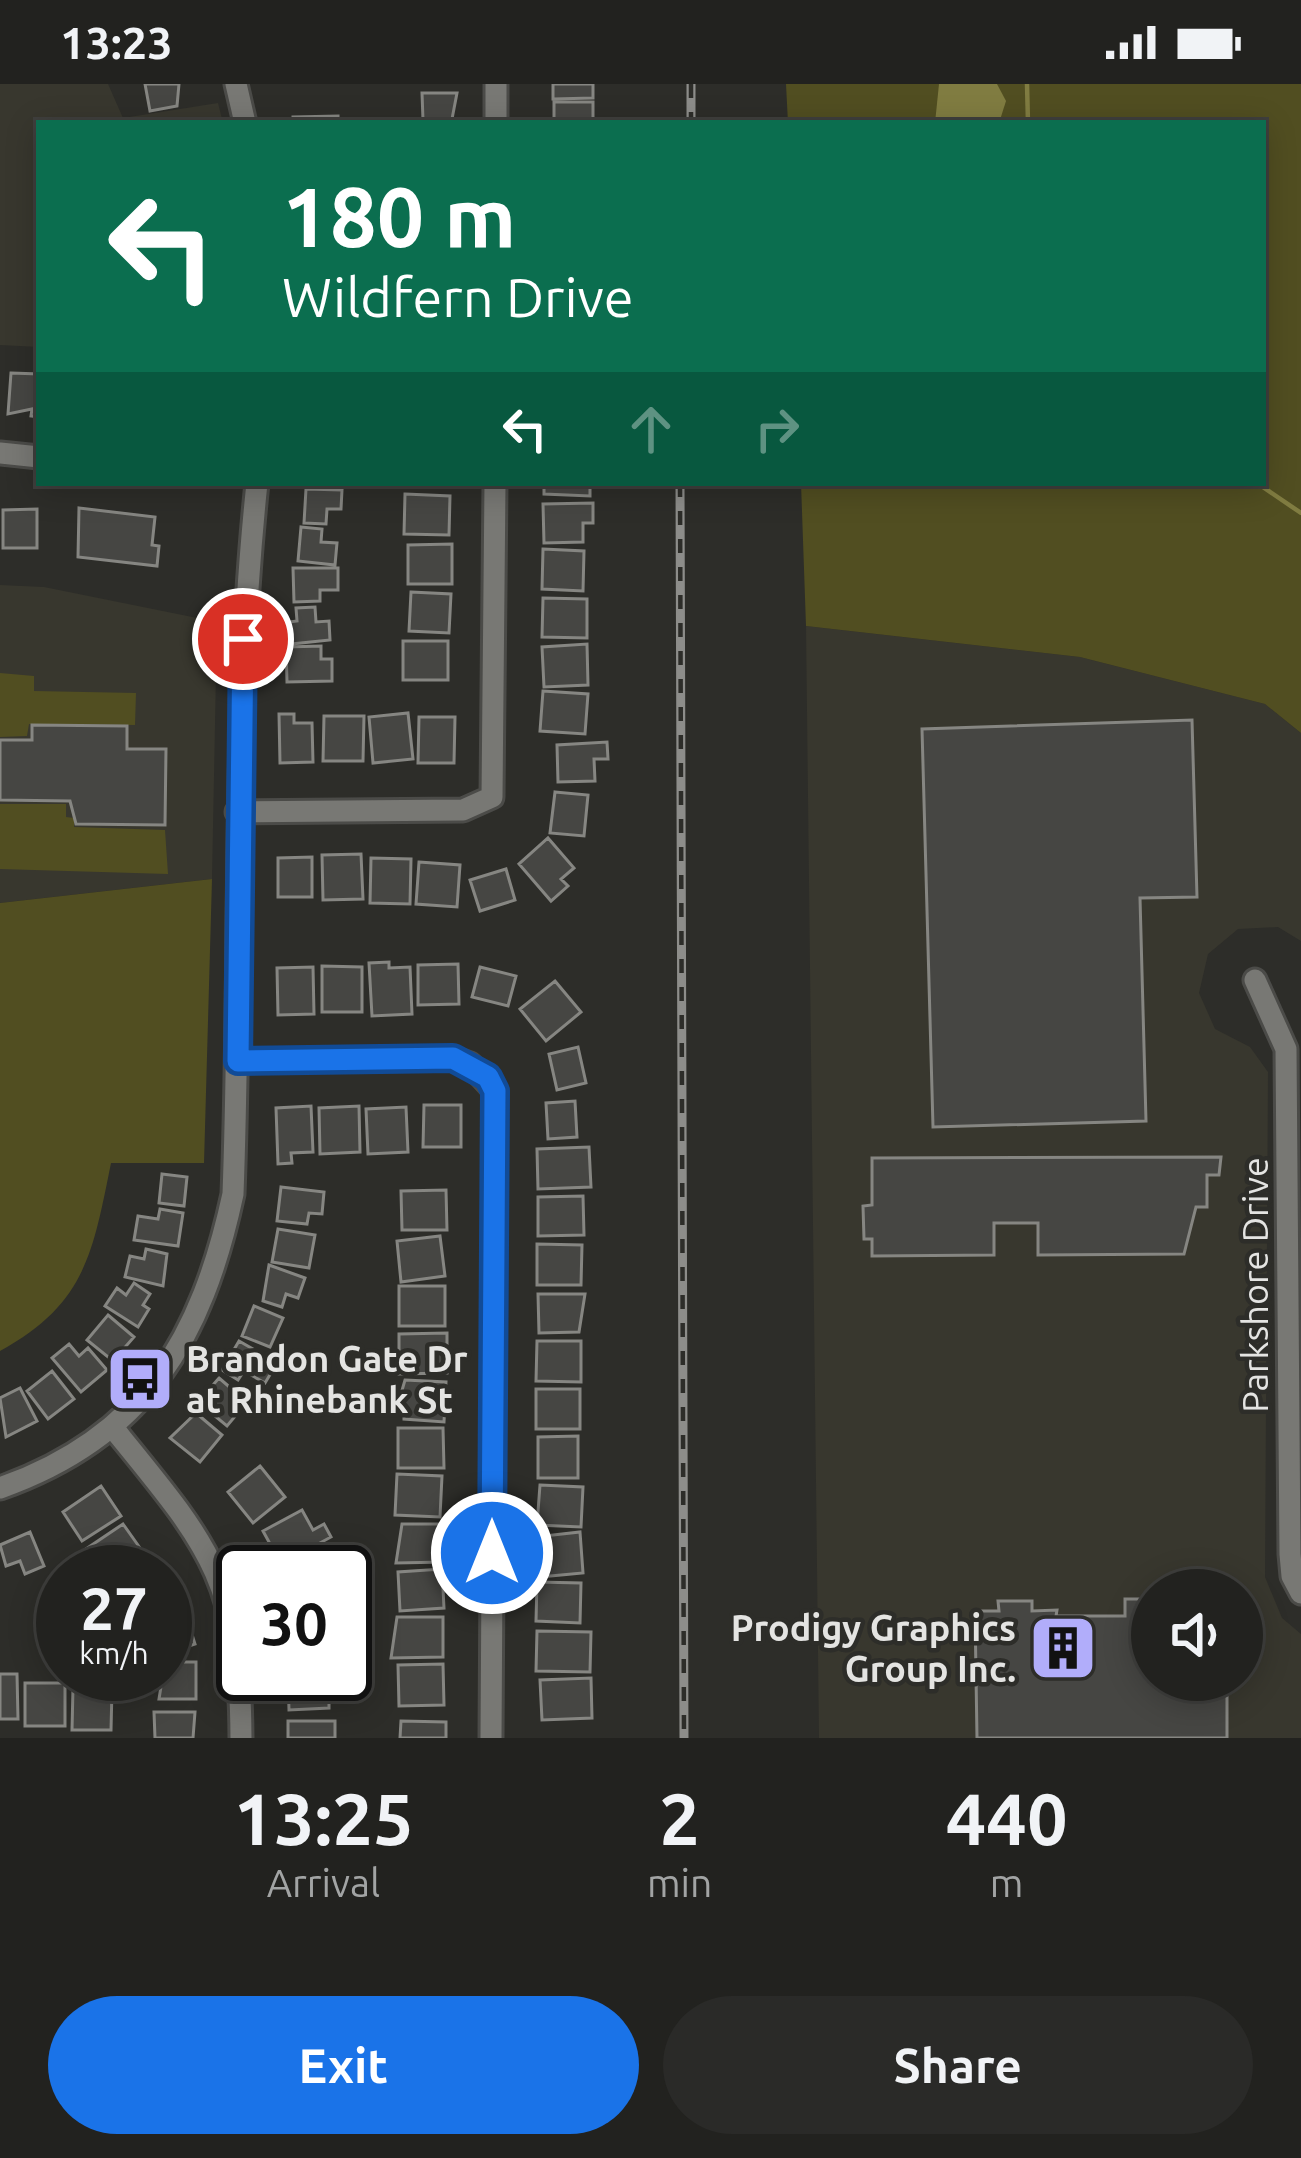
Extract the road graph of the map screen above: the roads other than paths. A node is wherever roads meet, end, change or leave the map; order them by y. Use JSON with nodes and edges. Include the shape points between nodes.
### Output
{"nodes":[{"id":1,"x":236,"y":84,"type":"edge"},
{"id":2,"x":496,"y":84,"type":"edge"},
{"id":3,"x":244,"y":120,"type":"edge"},
{"id":4,"x":496,"y":120,"type":"edge"},
{"id":5,"x":0,"y":453,"type":"edge"},
{"id":6,"x":36,"y":457,"type":"edge"},
{"id":7,"x":256,"y":486,"type":"edge"},
{"id":8,"x":495,"y":486,"type":"edge"},
{"id":9,"x":237,"y":812,"type":"junction"},
{"id":10,"x":1256,"y":980,"type":"dead end"},
{"id":11,"x":238,"y":1061,"type":"junction"},
{"id":12,"x":114,"y":1429,"type":"junction"},
{"id":13,"x":0,"y":1488,"type":"edge"},
{"id":14,"x":1301,"y":1593,"type":"edge"},
{"id":15,"x":241,"y":1738,"type":"edge"},
{"id":16,"x":491,"y":1738,"type":"edge"}],
"edges":[{"from":1,"to":3,"type":"street"},
{"from":2,"to":4,"type":"street"},
{"from":5,"to":6,"type":"street"},
{"from":7,"to":9,"type":"street"},
{"from":8,"to":9,"type":"street","via":[[492,797],[463,810]]},
{"from":9,"to":11,"type":"street"},
{"from":10,"to":14,"type":"street","name":"Parkshore Drive","via":[[1286,1048],[1290,1554]]},
{"from":11,"to":12,"type":"street","via":[[233,1194],[202,1307],[178,1352]]},
{"from":11,"to":16,"type":"street","via":[[453,1058],[488,1077],[495,1091]]},
{"from":12,"to":13,"type":"street"},
{"from":12,"to":15,"type":"street","via":[[196,1530],[218,1575],[239,1644]]}]}
